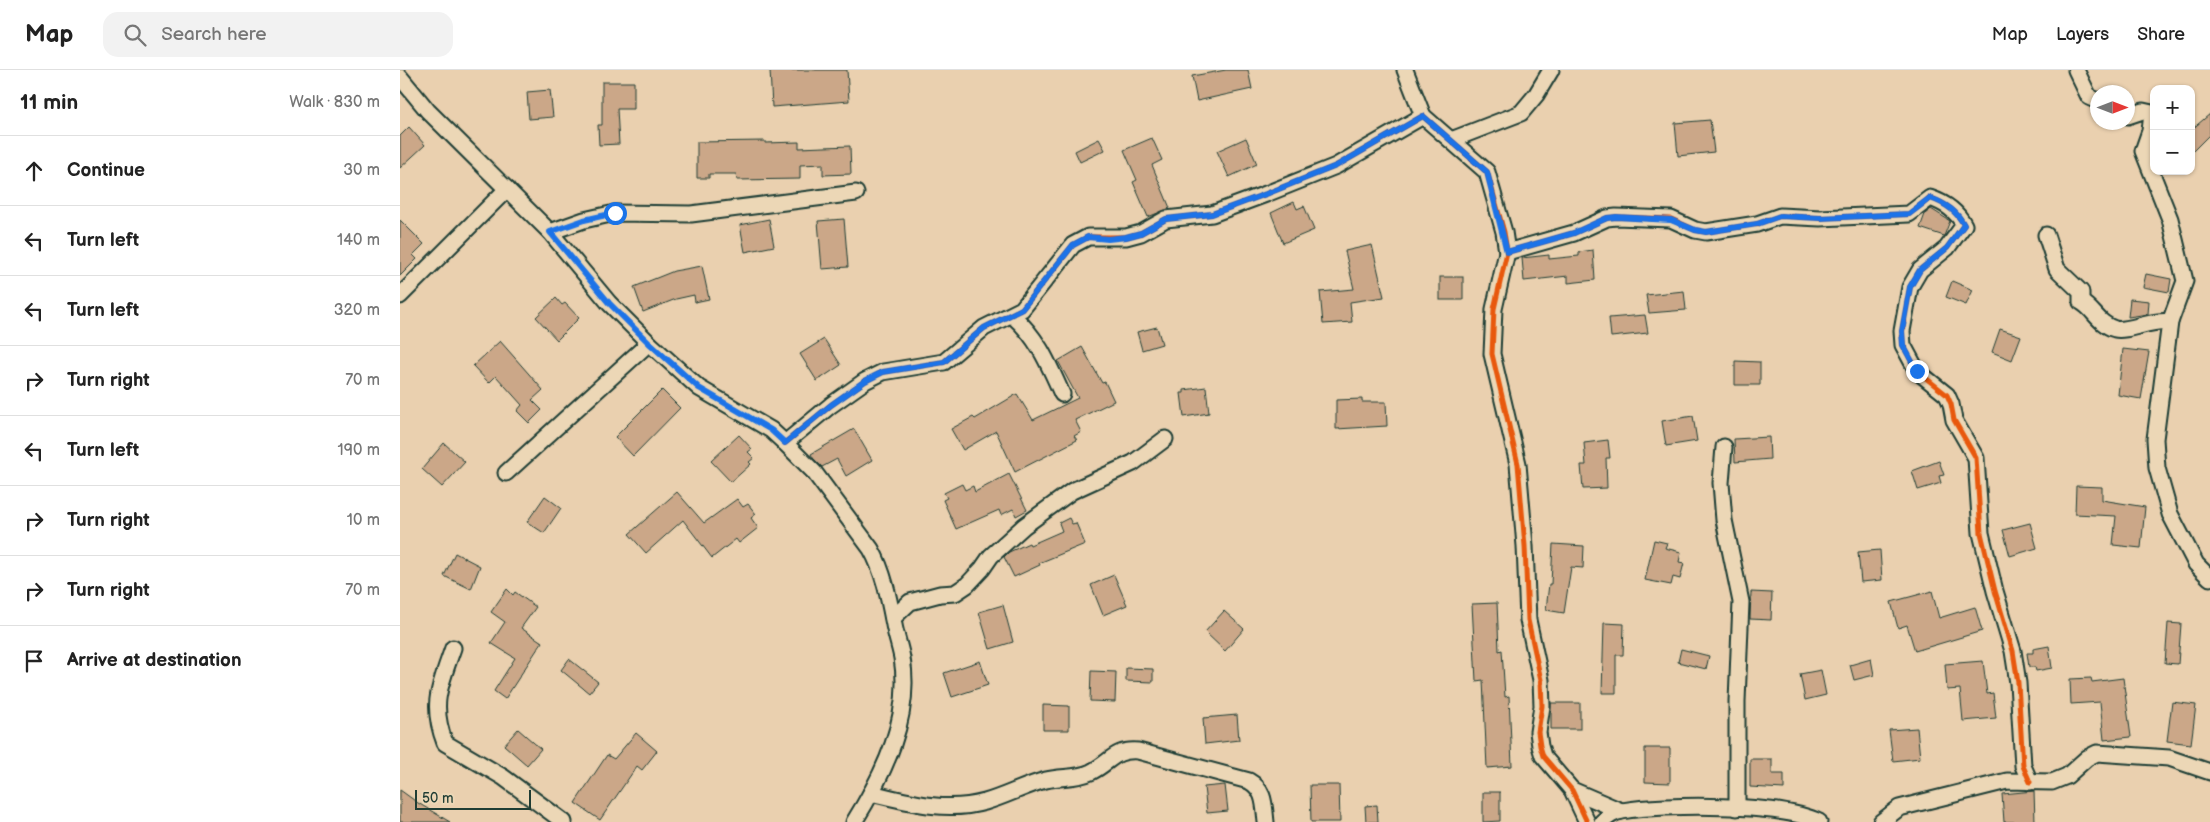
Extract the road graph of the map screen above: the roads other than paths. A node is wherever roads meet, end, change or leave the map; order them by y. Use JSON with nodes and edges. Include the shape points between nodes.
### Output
{"nodes":[{"id":1,"x":1405,"y":70,"type":"edge"},
{"id":2,"x":1550,"y":70,"type":"edge"},
{"id":3,"x":2076,"y":70,"type":"edge"},
{"id":4,"x":400,"y":77,"type":"edge"},
{"id":5,"x":2090,"y":97,"type":"edge"},
{"id":6,"x":2135,"y":114,"type":"edge"},
{"id":7,"x":1423,"y":116,"type":"junction"},
{"id":8,"x":1451,"y":140,"type":"junction"},
{"id":9,"x":507,"y":189,"type":"junction"},
{"id":10,"x":856,"y":193,"type":"dead end"},
{"id":11,"x":550,"y":232,"type":"junction"},
{"id":12,"x":2046,"y":235,"type":"dead end"},
{"id":13,"x":1507,"y":252,"type":"junction"},
{"id":14,"x":400,"y":296,"type":"edge"},
{"id":15,"x":1012,"y":315,"type":"junction"},
{"id":16,"x":2170,"y":322,"type":"junction"},
{"id":17,"x":649,"y":343,"type":"junction"},
{"id":18,"x":1062,"y":394,"type":"dead end"},
{"id":19,"x":1166,"y":439,"type":"dead end"},
{"id":20,"x":785,"y":443,"type":"junction"},
{"id":21,"x":1724,"y":447,"type":"dead end"},
{"id":22,"x":506,"y":473,"type":"dead end"},
{"id":23,"x":2210,"y":578,"type":"edge"},
{"id":24,"x":893,"y":618,"type":"junction"},
{"id":25,"x":453,"y":648,"type":"dead end"},
{"id":26,"x":2210,"y":772,"type":"edge"},
{"id":27,"x":2030,"y":782,"type":"junction"},
{"id":28,"x":1572,"y":790,"type":"junction"},
{"id":29,"x":872,"y":793,"type":"junction"},
{"id":30,"x":1738,"y":808,"type":"junction"},
{"id":31,"x":1620,"y":811,"type":"junction"},
{"id":32,"x":564,"y":822,"type":"edge"},
{"id":33,"x":854,"y":822,"type":"edge"},
{"id":34,"x":1266,"y":822,"type":"edge"},
{"id":35,"x":1587,"y":822,"type":"edge"},
{"id":36,"x":1602,"y":822,"type":"edge"},
{"id":37,"x":1819,"y":822,"type":"edge"},
{"id":38,"x":1881,"y":822,"type":"edge"}],
"edges":[{"from":1,"to":7,"type":"street"},
{"from":2,"to":8,"type":"street","via":[[1521,113]]},
{"from":3,"to":5,"type":"street"},
{"from":4,"to":9,"type":"street","via":[[428,111]]},
{"from":6,"to":16,"type":"street","via":[[2152,113],[2143,151],[2170,220],[2185,280]]},
{"from":7,"to":8,"type":"street"},
{"from":7,"to":15,"type":"street","via":[[1336,166],[1212,214],[1166,219],[1141,233],[1126,237],[1088,237],[1073,245],[1022,309]]},
{"from":8,"to":13,"type":"street","via":[[1487,172]]},
{"from":9,"to":11,"type":"street"},
{"from":9,"to":14,"type":"street"},
{"from":10,"to":11,"type":"street","via":[[691,214],[615,213]]},
{"from":11,"to":17,"type":"street","via":[[609,303]]},
{"from":12,"to":16,"type":"street","via":[[2057,269],[2081,292],[2081,302],[2089,306],[2096,318],[2116,329],[2162,320]]},
{"from":13,"to":27,"type":"street","via":[[1616,217],[1671,220],[1706,232],[1757,224],[1780,216],[1837,218],[1909,214],[1930,198],[1959,215],[1964,225],[1947,248],[1920,270],[1910,287],[1902,331],[1903,345],[1917,371],[1947,395],[1954,420],[1976,458],[1981,533],[2013,651],[2023,766]]},
{"from":13,"to":28,"type":"street","via":[[1494,309],[1492,354],[1518,464],[1528,620],[1541,680],[1540,746],[1543,756]]},
{"from":15,"to":18,"type":"street","via":[[1028,329]]},
{"from":15,"to":20,"type":"street","via":[[984,328],[944,362],[883,372],[865,381]]},
{"from":16,"to":23,"type":"street","via":[[2155,439],[2157,468],[2170,514],[2196,564]]},
{"from":17,"to":20,"type":"street","via":[[699,388],[771,430]]},
{"from":17,"to":22,"type":"street"},
{"from":19,"to":24,"type":"street","via":[[1132,463],[1072,491],[1032,520],[955,593],[910,602]]},
{"from":20,"to":24,"type":"street","via":[[814,472],[871,549]]},
{"from":21,"to":30,"type":"street","via":[[1720,483],[1724,520],[1741,602],[1737,701]]},
{"from":24,"to":29,"type":"street","via":[[902,659],[903,690],[898,727]]},
{"from":25,"to":32,"type":"street","via":[[437,696],[437,717],[445,743],[503,777]]},
{"from":26,"to":27,"type":"street","via":[[2170,758],[2097,753],[2067,776],[2052,782]]},
{"from":27,"to":38,"type":"street","via":[[2007,781],[1899,808]]},
{"from":28,"to":31,"type":"street"},
{"from":28,"to":35,"type":"street"},
{"from":29,"to":33,"type":"street"},
{"from":29,"to":34,"type":"street","via":[[928,807],[984,803],[1046,780],[1067,779],[1092,772],[1117,753],[1127,750],[1249,781],[1262,795]]},
{"from":30,"to":31,"type":"street"},
{"from":30,"to":37,"type":"street","via":[[1798,814]]},
{"from":31,"to":36,"type":"street"}]}
